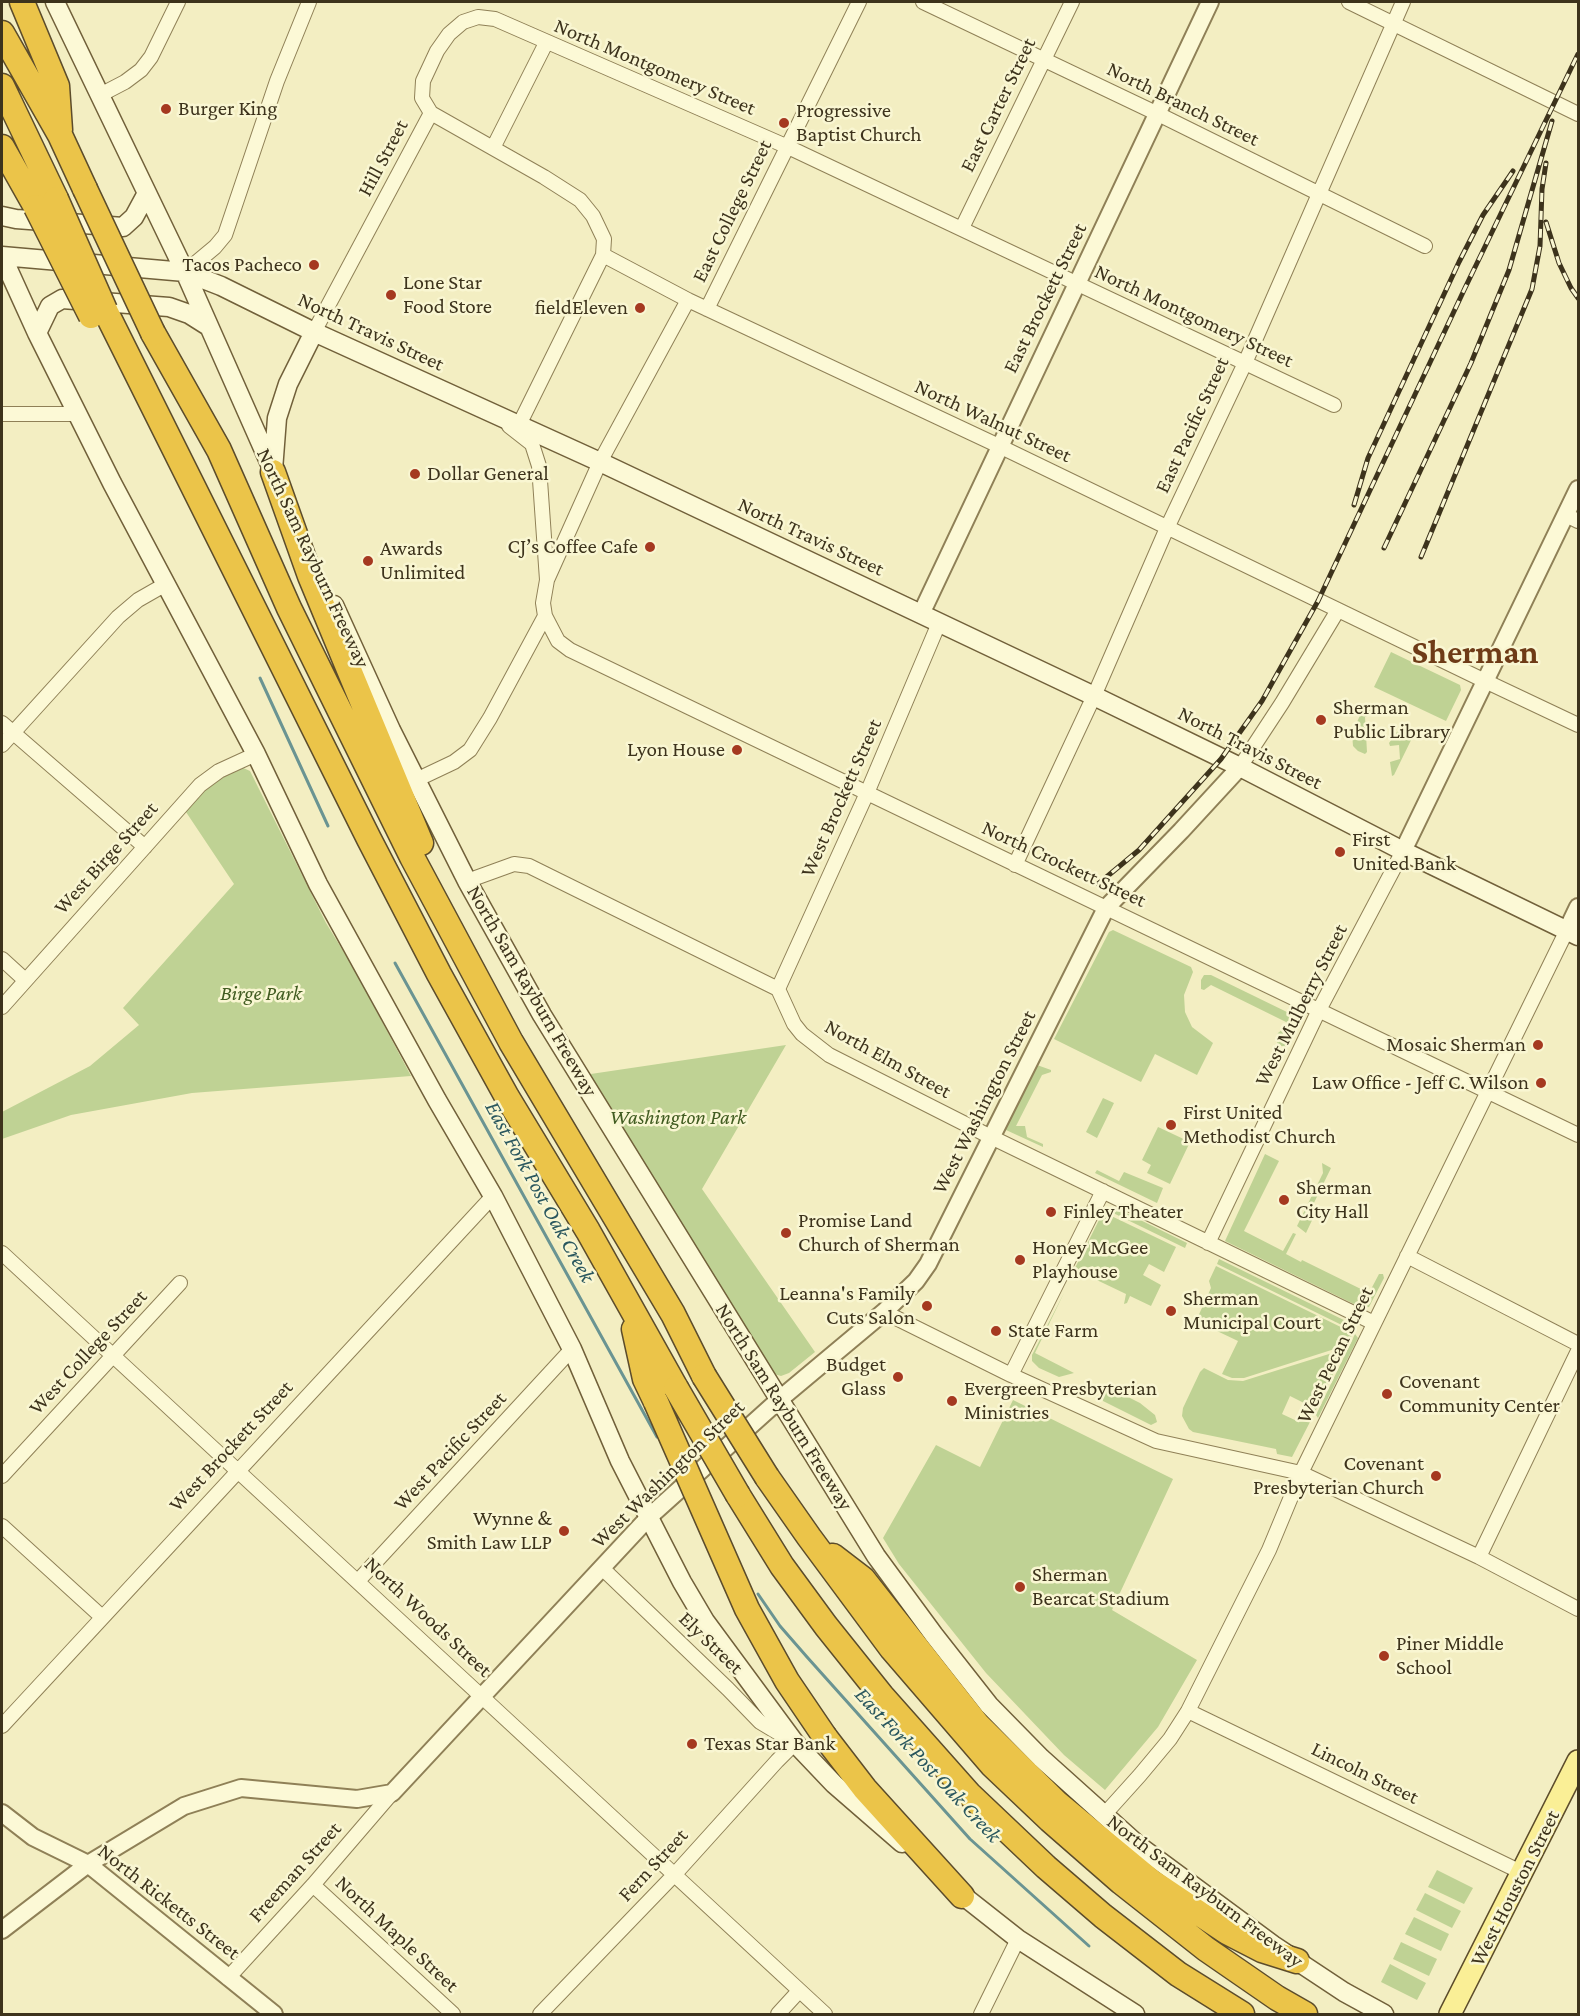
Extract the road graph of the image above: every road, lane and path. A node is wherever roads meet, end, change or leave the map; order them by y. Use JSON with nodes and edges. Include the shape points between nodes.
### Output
{"nodes":[{"id":1,"x":22,"y":2,"type":"edge"},
{"id":2,"x":55,"y":2,"type":"edge"},
{"id":3,"x":178,"y":2,"type":"edge"},
{"id":4,"x":309,"y":2,"type":"edge"},
{"id":5,"x":859,"y":2,"type":"edge"},
{"id":6,"x":923,"y":2,"type":"edge"},
{"id":7,"x":1072,"y":2,"type":"edge"},
{"id":8,"x":1210,"y":2,"type":"edge"},
{"id":9,"x":1349,"y":2,"type":"edge"},
{"id":10,"x":1403,"y":2,"type":"edge"},
{"id":11,"x":478,"y":17,"type":"joint"},
{"id":12,"x":1393,"y":23,"type":"junction"},
{"id":13,"x":2,"y":33,"type":"edge"},
{"id":14,"x":546,"y":43,"type":"junction"},
{"id":15,"x":1043,"y":60,"type":"junction"},
{"id":16,"x":2,"y":86,"type":"edge"},
{"id":17,"x":100,"y":95,"type":"junction"},
{"id":18,"x":431,"y":113,"type":"junction"},
{"id":19,"x":1158,"y":114,"type":"junction"},
{"id":20,"x":1578,"y":114,"type":"edge"},
{"id":21,"x":60,"y":135,"type":"junction"},
{"id":22,"x":2,"y":147,"type":"edge"},
{"id":23,"x":788,"y":147,"type":"junction"},
{"id":24,"x":493,"y":148,"type":"junction"},
{"id":25,"x":147,"y":193,"type":"junction"},
{"id":26,"x":1320,"y":195,"type":"junction"},
{"id":27,"x":46,"y":203,"type":"junction"},
{"id":28,"x":2,"y":216,"type":"edge"},
{"id":29,"x":962,"y":228,"type":"junction"},
{"id":30,"x":1425,"y":246,"type":"dead end"},
{"id":31,"x":603,"y":255,"type":"junction"},
{"id":32,"x":2,"y":256,"type":"edge"},
{"id":33,"x":185,"y":272,"type":"junction"},
{"id":34,"x":1077,"y":284,"type":"junction"},
{"id":35,"x":688,"y":300,"type":"junction"},
{"id":36,"x":707,"y":309,"type":"junction"},
{"id":37,"x":208,"y":326,"type":"junction"},
{"id":38,"x":314,"y":332,"type":"junction"},
{"id":39,"x":37,"y":333,"type":"junction"},
{"id":40,"x":1245,"y":363,"type":"junction"},
{"id":41,"x":1334,"y":405,"type":"dead end"},
{"id":42,"x":491,"y":412,"type":"junction"},
{"id":43,"x":2,"y":414,"type":"edge"},
{"id":44,"x":77,"y":414,"type":"junction"},
{"id":45,"x":519,"y":425,"type":"junction"},
{"id":46,"x":999,"y":446,"type":"junction"},
{"id":47,"x":600,"y":462,"type":"junction"},
{"id":48,"x":273,"y":472,"type":"junction"},
{"id":49,"x":1578,"y":489,"type":"edge"},
{"id":50,"x":1572,"y":518,"type":"edge"},
{"id":51,"x":1167,"y":528,"type":"junction"},
{"id":52,"x":547,"y":580,"type":"junction"},
{"id":53,"x":166,"y":584,"type":"junction"},
{"id":54,"x":1338,"y":610,"type":"junction"},
{"id":55,"x":921,"y":614,"type":"junction"},
{"id":56,"x":545,"y":616,"type":"junction"},
{"id":57,"x":939,"y":623,"type":"junction"},
{"id":58,"x":1485,"y":681,"type":"junction"},
{"id":59,"x":1094,"y":696,"type":"junction"},
{"id":60,"x":2,"y":723,"type":"edge"},
{"id":61,"x":1578,"y":724,"type":"edge"},
{"id":62,"x":13,"y":733,"type":"junction"},
{"id":63,"x":2,"y":746,"type":"edge"},
{"id":64,"x":255,"y":754,"type":"junction"},
{"id":65,"x":1240,"y":767,"type":"junction"},
{"id":66,"x":416,"y":780,"type":"junction"},
{"id":67,"x":867,"y":793,"type":"junction"},
{"id":68,"x":145,"y":847,"type":"junction"},
{"id":69,"x":1402,"y":851,"type":"junction"},
{"id":70,"x":1015,"y":864,"type":"junction"},
{"id":71,"x":467,"y":881,"type":"junction"},
{"id":72,"x":1578,"y":907,"type":"edge"},
{"id":73,"x":1106,"y":908,"type":"junction"},
{"id":74,"x":1573,"y":933,"type":"edge"},
{"id":75,"x":2,"y":959,"type":"edge"},
{"id":76,"x":472,"y":970,"type":"junction"},
{"id":77,"x":25,"y":980,"type":"junction"},
{"id":78,"x":778,"y":989,"type":"junction"},
{"id":79,"x":2,"y":1007,"type":"edge"},
{"id":80,"x":1319,"y":1010,"type":"junction"},
{"id":81,"x":1488,"y":1090,"type":"junction"},
{"id":82,"x":1578,"y":1136,"type":"edge"},
{"id":83,"x":992,"y":1137,"type":"junction"},
{"id":84,"x":1103,"y":1191,"type":"junction"},
{"id":85,"x":493,"y":1196,"type":"junction"},
{"id":86,"x":1208,"y":1243,"type":"junction"},
{"id":87,"x":2,"y":1252,"type":"edge"},
{"id":88,"x":1407,"y":1256,"type":"junction"},
{"id":89,"x":180,"y":1283,"type":"dead end"},
{"id":90,"x":629,"y":1306,"type":"junction"},
{"id":91,"x":884,"y":1312,"type":"junction"},
{"id":92,"x":1374,"y":1323,"type":"junction"},
{"id":93,"x":1578,"y":1344,"type":"edge"},
{"id":94,"x":572,"y":1349,"type":"junction"},
{"id":95,"x":1578,"y":1351,"type":"edge"},
{"id":96,"x":114,"y":1356,"type":"junction"},
{"id":97,"x":1011,"y":1375,"type":"junction"},
{"id":98,"x":780,"y":1399,"type":"junction"},
{"id":99,"x":237,"y":1470,"type":"junction"},
{"id":100,"x":1301,"y":1473,"type":"junction"},
{"id":101,"x":2,"y":1476,"type":"edge"},
{"id":102,"x":650,"y":1517,"type":"junction"},
{"id":103,"x":2,"y":1526,"type":"edge"},
{"id":104,"x":809,"y":1537,"type":"junction"},
{"id":105,"x":1479,"y":1557,"type":"junction"},
{"id":106,"x":602,"y":1568,"type":"junction"},
{"id":107,"x":358,"y":1581,"type":"junction"},
{"id":108,"x":1578,"y":1610,"type":"edge"},
{"id":109,"x":102,"y":1617,"type":"junction"},
{"id":110,"x":482,"y":1695,"type":"junction"},
{"id":111,"x":1188,"y":1711,"type":"junction"},
{"id":112,"x":2,"y":1726,"type":"edge"},
{"id":113,"x":795,"y":1743,"type":"junction"},
{"id":114,"x":1578,"y":1761,"type":"edge"},
{"id":115,"x":392,"y":1793,"type":"junction"},
{"id":116,"x":2,"y":1813,"type":"edge"},
{"id":117,"x":1104,"y":1815,"type":"junction"},
{"id":118,"x":88,"y":1864,"type":"junction"},
{"id":119,"x":1523,"y":1873,"type":"junction"},
{"id":120,"x":675,"y":1874,"type":"junction"},
{"id":121,"x":313,"y":1885,"type":"junction"},
{"id":122,"x":962,"y":1896,"type":"junction"},
{"id":123,"x":2,"y":1930,"type":"edge"},
{"id":124,"x":1018,"y":1939,"type":"junction"},
{"id":125,"x":1297,"y":1961,"type":"junction"},
{"id":126,"x":228,"y":1978,"type":"junction"},
{"id":127,"x":799,"y":1991,"type":"junction"},
{"id":128,"x":274,"y":2014,"type":"edge"},
{"id":129,"x":453,"y":2014,"type":"edge"},
{"id":130,"x":540,"y":2014,"type":"edge"},
{"id":131,"x":778,"y":2014,"type":"edge"},
{"id":132,"x":825,"y":2014,"type":"edge"},
{"id":133,"x":981,"y":2014,"type":"edge"},
{"id":134,"x":1135,"y":2014,"type":"edge"},
{"id":135,"x":1242,"y":2014,"type":"edge"},
{"id":136,"x":1305,"y":2014,"type":"edge"},
{"id":137,"x":1384,"y":2014,"type":"edge"},
{"id":138,"x":1450,"y":2014,"type":"edge"}],
"edges":[{"from":1,"to":21,"type":"highway","via":[[57,86]]},
{"from":2,"to":17,"type":"main road","name":"North Sam Rayburn Freeway"},
{"from":3,"to":17,"type":"street","via":[[141,70]]},
{"from":4,"to":33,"type":"street","via":[[277,81],[225,235]]},
{"from":5,"to":23,"type":"street","name":"East College Street"},
{"from":6,"to":15,"type":"street","name":"North Branch Street"},
{"from":7,"to":15,"type":"street","name":"East Carter Street"},
{"from":8,"to":19,"type":"street","name":"East Brockett Street"},
{"from":9,"to":12,"type":"street"},
{"from":10,"to":12,"type":"street","name":"East Pacific Street"},
{"from":11,"to":14,"type":"street","name":"North Montgomery Street","via":[[495,19]]},
{"from":11,"to":18,"type":"street","name":"Hill Street","via":[[463,22],[437,51],[423,81],[422,98]]},
{"from":12,"to":20,"type":"street"},
{"from":12,"to":26,"type":"street","name":"East Pacific Street"},
{"from":13,"to":21,"type":"highway","name":"North Sam Rayburn Freeway"},
{"from":14,"to":23,"type":"street","name":"North Montgomery Street"},
{"from":14,"to":24,"type":"street"},
{"from":15,"to":19,"type":"street","name":"North Branch Street"},
{"from":15,"to":29,"type":"street","name":"East Carter Street"},
{"from":16,"to":27,"type":"highway"},
{"from":17,"to":25,"type":"main road","name":"North Sam Rayburn Freeway"},
{"from":18,"to":24,"type":"street"},
{"from":18,"to":38,"type":"street","name":"Hill Street"},
{"from":19,"to":26,"type":"street","name":"North Branch Street"},
{"from":19,"to":34,"type":"street","name":"East Brockett Street"},
{"from":21,"to":76,"type":"highway","name":"North Sam Rayburn Freeway","bridge":true,"via":[[153,333],[219,450],[294,619]]},
{"from":22,"to":27,"type":"highway"},
{"from":23,"to":29,"type":"street","name":"North Montgomery Street"},
{"from":23,"to":36,"type":"street","name":"East College Street"},
{"from":24,"to":31,"type":"street","via":[[580,200],[604,239]]},
{"from":25,"to":28,"type":"main road","via":[[134,217],[123,227]]},
{"from":25,"to":33,"type":"main road","name":"North Sam Rayburn Freeway"},
{"from":26,"to":30,"type":"street","name":"North Branch Street"},
{"from":26,"to":40,"type":"street","name":"East Pacific Street"},
{"from":27,"to":90,"type":"highway","bridge":true,"via":[[98,313],[174,451],[439,974]]},
{"from":29,"to":34,"type":"street","name":"North Montgomery Street"},
{"from":31,"to":35,"type":"street","name":"North Walnut Street"},
{"from":31,"to":45,"type":"street"},
{"from":32,"to":33,"type":"main road","name":"North Travis Street"},
{"from":32,"to":39,"type":"main road"},
{"from":33,"to":37,"type":"main road","name":"North Sam Rayburn Freeway"},
{"from":33,"to":38,"type":"main road","name":"North Travis Street"},
{"from":34,"to":40,"type":"street","name":"North Montgomery Street"},
{"from":34,"to":46,"type":"street","name":"East Brockett Street"},
{"from":35,"to":36,"type":"street","name":"North Walnut Street"},
{"from":35,"to":47,"type":"street","name":"East College Street"},
{"from":36,"to":46,"type":"street","name":"North Walnut Street"},
{"from":37,"to":39,"type":"main road","via":[[169,307],[62,299],[50,306]]},
{"from":37,"to":48,"type":"main road","name":"North Sam Rayburn Freeway"},
{"from":38,"to":42,"type":"main road","name":"North Travis Street"},
{"from":38,"to":48,"type":"main road","via":[[288,384],[277,418]]},
{"from":39,"to":44,"type":"main road"},
{"from":40,"to":41,"type":"street","name":"North Montgomery Street"},
{"from":40,"to":51,"type":"street","name":"East Pacific Street"},
{"from":42,"to":45,"type":"main road","name":"North Travis Street"},
{"from":42,"to":52,"type":"street","via":[[532,444],[539,466]]},
{"from":43,"to":44,"type":"street"},
{"from":44,"to":53,"type":"main road"},
{"from":45,"to":47,"type":"main road","name":"North Travis Street"},
{"from":46,"to":51,"type":"street","name":"North Walnut Street"},
{"from":46,"to":55,"type":"street","name":"East Brockett Street"},
{"from":47,"to":52,"type":"street"},
{"from":47,"to":55,"type":"main road","name":"North Travis Street"},
{"from":48,"to":66,"type":"main road","name":"North Sam Rayburn Freeway"},
{"from":48,"to":76,"type":"highway","via":[[310,576]]},
{"from":49,"to":50,"type":"street"},
{"from":50,"to":58,"type":"street"},
{"from":51,"to":54,"type":"street","name":"North Walnut Street"},
{"from":51,"to":59,"type":"street","name":"East Pacific Street"},
{"from":52,"to":56,"type":"street"},
{"from":53,"to":62,"type":"street","via":[[118,617]]},
{"from":53,"to":64,"type":"main road"},
{"from":54,"to":58,"type":"street","name":"North Walnut Street"},
{"from":54,"to":65,"type":"street"},
{"from":55,"to":57,"type":"main road","name":"North Travis Street"},
{"from":56,"to":66,"type":"street","via":[[470,750]]},
{"from":56,"to":67,"type":"street","name":"North Crockett Street","via":[[558,641],[570,650]]},
{"from":57,"to":59,"type":"main road","name":"North Travis Street"},
{"from":57,"to":67,"type":"street","name":"West Brockett Street"},
{"from":58,"to":61,"type":"street","name":"North Walnut Street"},
{"from":58,"to":69,"type":"street"},
{"from":59,"to":65,"type":"main road","name":"North Travis Street"},
{"from":59,"to":70,"type":"street","name":"East Pacific Street"},
{"from":60,"to":62,"type":"street"},
{"from":62,"to":63,"type":"street"},
{"from":62,"to":68,"type":"street"},
{"from":64,"to":68,"type":"street","name":"West Birge Street","via":[[200,785]]},
{"from":64,"to":85,"type":"main road","via":[[318,884]]},
{"from":65,"to":69,"type":"main road","name":"North Travis Street"},
{"from":65,"to":73,"type":"street","name":"West Washington Street"},
{"from":66,"to":71,"type":"main road","name":"North Sam Rayburn Freeway"},
{"from":67,"to":70,"type":"street","name":"North Crockett Street"},
{"from":67,"to":78,"type":"street","name":"West Brockett Street"},
{"from":68,"to":77,"type":"street","name":"West Birge Street"},
{"from":69,"to":74,"type":"main road","name":"North Travis Street"},
{"from":69,"to":80,"type":"street","name":"West Mulberry Street"},
{"from":70,"to":73,"type":"street","name":"North Crockett Street"},
{"from":71,"to":78,"type":"street","via":[[514,864],[530,866]]},
{"from":71,"to":98,"type":"main road","name":"North Sam Rayburn Freeway","via":[[542,1015]]},
{"from":72,"to":74,"type":"street"},
{"from":73,"to":80,"type":"street","name":"North Crockett Street"},
{"from":73,"to":83,"type":"street","name":"West Washington Street"},
{"from":74,"to":81,"type":"street","name":"West Pecan Street"},
{"from":75,"to":77,"type":"street"},
{"from":76,"to":104,"type":"highway","name":"North Sam Rayburn Freeway","bridge":true,"via":[[536,1086],[673,1314],[704,1376]]},
{"from":77,"to":79,"type":"street","name":"West Birge Street"},
{"from":78,"to":83,"type":"street","name":"North Elm Street","via":[[794,1024],[829,1055]]},
{"from":80,"to":81,"type":"street","name":"North Crockett Street"},
{"from":80,"to":86,"type":"street","name":"West Mulberry Street"},
{"from":81,"to":82,"type":"street","name":"North Crockett Street"},
{"from":81,"to":88,"type":"street","name":"West Pecan Street"},
{"from":83,"to":84,"type":"street","name":"North Elm Street"},
{"from":83,"to":91,"type":"street","name":"West Washington Street","via":[[928,1264]]},
{"from":84,"to":86,"type":"street","name":"North Elm Street"},
{"from":84,"to":97,"type":"street"},
{"from":85,"to":94,"type":"main road"},
{"from":85,"to":99,"type":"street","name":"West Brockett Street"},
{"from":86,"to":92,"type":"street","name":"North Elm Street"},
{"from":87,"to":96,"type":"street","name":"North Woods Street"},
{"from":88,"to":92,"type":"street","name":"West Pecan Street"},
{"from":88,"to":93,"type":"street"},
{"from":89,"to":96,"type":"street","name":"West College Street"},
{"from":90,"to":122,"type":"highway","bridge":true,"via":[[645,1379],[747,1609],[787,1681],[865,1789]]},
{"from":90,"to":135,"type":"highway","bridge":true,"via":[[782,1566],[888,1704],[969,1794],[1046,1867],[1178,1974]]},
{"from":91,"to":97,"type":"street"},
{"from":91,"to":98,"type":"street","name":"West Washington Street"},
{"from":92,"to":100,"type":"street","name":"West Pecan Street"},
{"from":94,"to":102,"type":"main road","via":[[620,1461]]},
{"from":94,"to":107,"type":"street","name":"West Pacific Street"},
{"from":95,"to":105,"type":"street"},
{"from":96,"to":99,"type":"street","name":"North Woods Street"},
{"from":96,"to":101,"type":"street","name":"West College Street"},
{"from":97,"to":100,"type":"street","via":[[1156,1441]]},
{"from":98,"to":102,"type":"street","name":"West Washington Street"},
{"from":98,"to":117,"type":"main road","name":"North Sam Rayburn Freeway","via":[[876,1556],[934,1635],[989,1705]]},
{"from":99,"to":107,"type":"street","name":"North Woods Street"},
{"from":99,"to":109,"type":"street","name":"West Brockett Street"},
{"from":100,"to":105,"type":"street"},
{"from":100,"to":111,"type":"street","name":"West Pecan Street","via":[[1269,1550]]},
{"from":102,"to":106,"type":"street","name":"West Washington Street"},
{"from":102,"to":113,"type":"main road","via":[[705,1622]]},
{"from":103,"to":109,"type":"street"},
{"from":104,"to":125,"type":"highway","via":[[863,1579],[977,1724],[1057,1803],[1151,1881],[1227,1932],[1262,1950]]},
{"from":104,"to":136,"type":"highway","name":"North Sam Rayburn Freeway","via":[[892,1649],[992,1765],[1121,1882],[1206,1949]]},
{"from":105,"to":108,"type":"street"},
{"from":106,"to":110,"type":"street","name":"West Washington Street"},
{"from":106,"to":113,"type":"street","name":"Ely Street","via":[[760,1722]]},
{"from":107,"to":110,"type":"street","name":"North Woods Street"},
{"from":109,"to":112,"type":"street","name":"West Brockett Street"},
{"from":110,"to":115,"type":"street","name":"West Washington Street"},
{"from":110,"to":120,"type":"street","name":"North Woods Street"},
{"from":111,"to":117,"type":"street","name":"West Pecan Street","via":[[1148,1766]]},
{"from":111,"to":119,"type":"street","name":"Lincoln Street"},
{"from":113,"to":120,"type":"street","name":"Fern Street"},
{"from":113,"to":122,"type":"main road","via":[[834,1784]]},
{"from":114,"to":119,"type":"main road","name":"West Houston Street"},
{"from":115,"to":118,"type":"street","via":[[357,1799],[241,1788],[184,1806]]},
{"from":115,"to":121,"type":"street","name":"Freeman Street"},
{"from":116,"to":118,"type":"street","name":"North Ricketts Street","via":[[33,1837]]},
{"from":117,"to":125,"type":"main road","name":"North Sam Rayburn Freeway","via":[[1174,1873]]},
{"from":118,"to":123,"type":"street"},
{"from":118,"to":126,"type":"street","name":"North Ricketts Street"},
{"from":119,"to":138,"type":"main road","name":"West Houston Street"},
{"from":120,"to":127,"type":"street","name":"North Woods Street"},
{"from":120,"to":130,"type":"street","name":"Fern Street"},
{"from":121,"to":126,"type":"street","name":"Freeman Street"},
{"from":121,"to":129,"type":"street","name":"North Maple Street"},
{"from":122,"to":124,"type":"main road"},
{"from":124,"to":133,"type":"street"},
{"from":124,"to":134,"type":"main road"},
{"from":125,"to":137,"type":"main road","name":"North Sam Rayburn Freeway"},
{"from":126,"to":128,"type":"street","name":"North Ricketts Street"},
{"from":127,"to":131,"type":"street"},
{"from":127,"to":132,"type":"street","name":"North Woods Street"}]}
